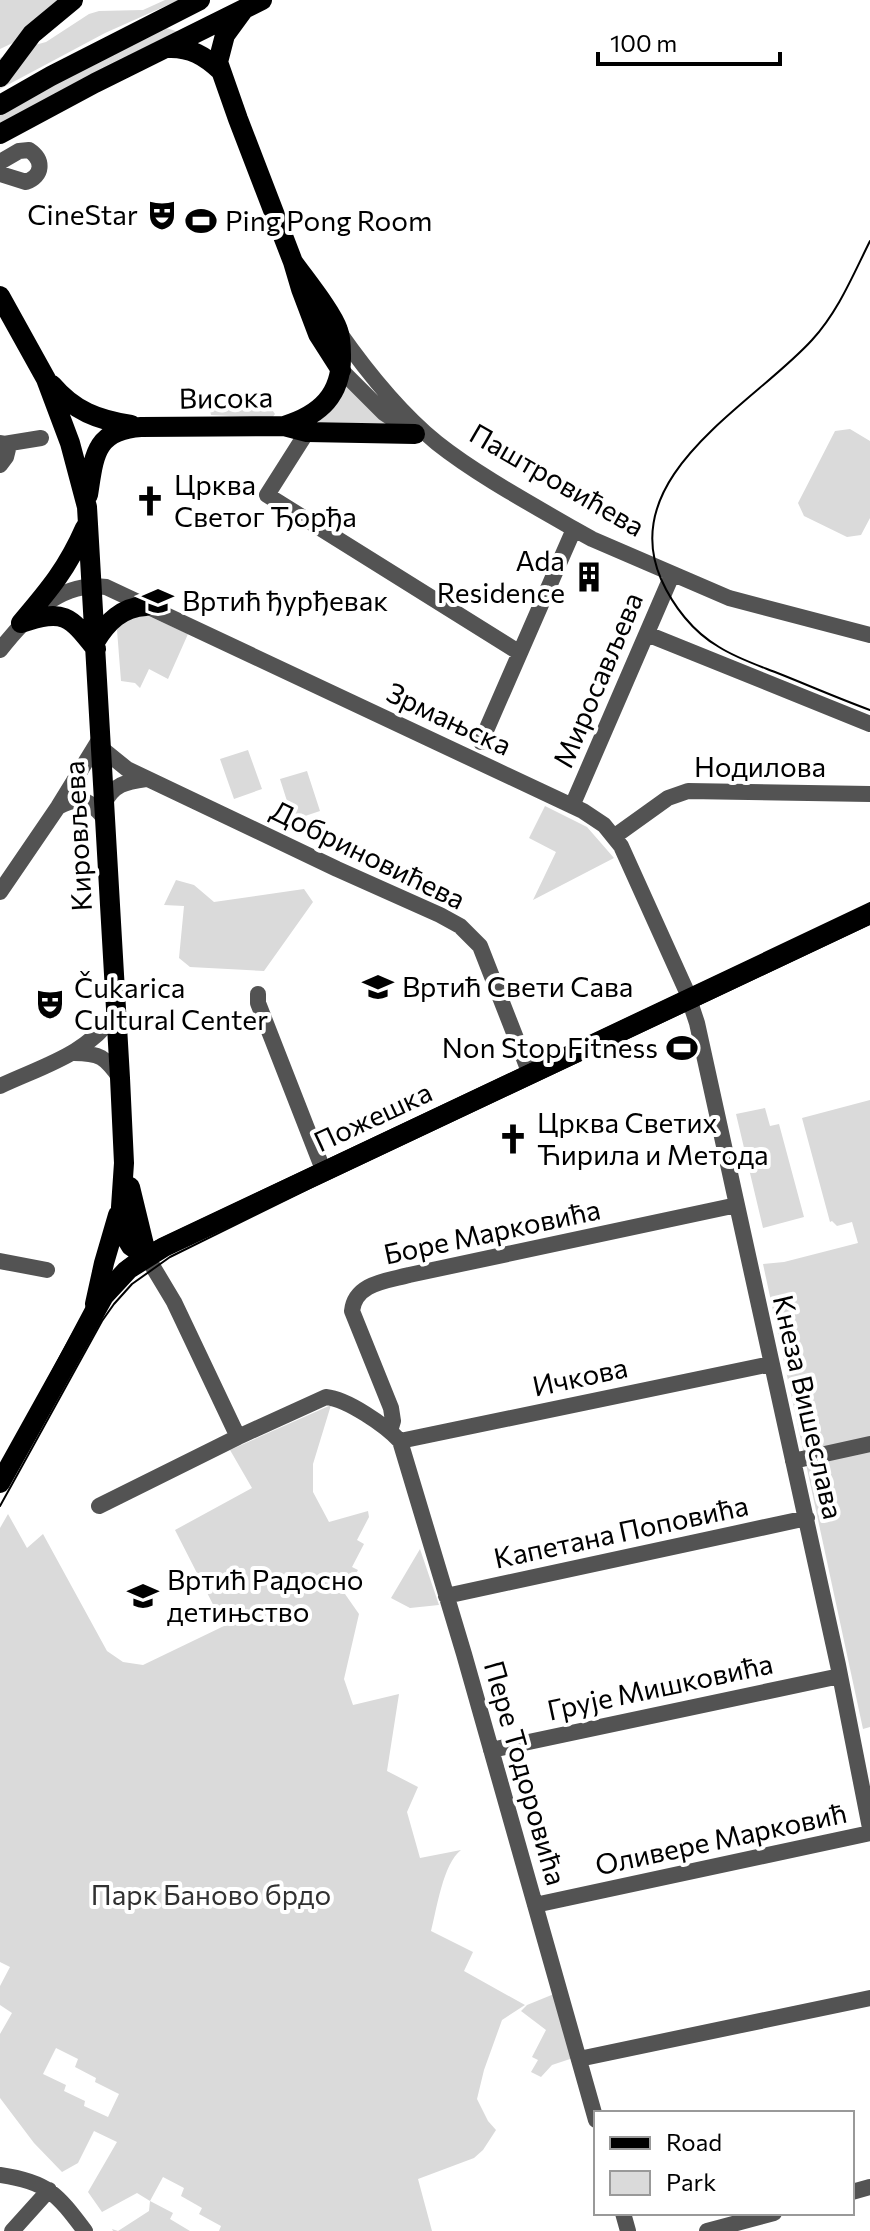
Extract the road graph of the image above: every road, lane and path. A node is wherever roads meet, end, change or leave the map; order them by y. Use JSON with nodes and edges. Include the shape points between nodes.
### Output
{"nodes":[{"id":1,"x":73,"y":0,"type":"edge"},
{"id":2,"x":200,"y":0,"type":"edge"},
{"id":3,"x":253,"y":4,"type":"edge"},
{"id":4,"x":158,"y":21,"type":"junction"},
{"id":5,"x":199,"y":32,"type":"junction"},
{"id":6,"x":164,"y":48,"type":"junction"},
{"id":7,"x":219,"y":66,"type":"junction"},
{"id":8,"x":0,"y":77,"type":"edge"},
{"id":9,"x":0,"y":105,"type":"edge"},
{"id":10,"x":0,"y":134,"type":"edge"},
{"id":11,"x":0,"y":162,"type":"edge"},
{"id":12,"x":0,"y":174,"type":"edge"},
{"id":13,"x":293,"y":262,"type":"junction"},
{"id":14,"x":0,"y":296,"type":"edge"},
{"id":15,"x":339,"y":331,"type":"junction"},
{"id":16,"x":341,"y":370,"type":"junction"},
{"id":17,"x":46,"y":379,"type":"junction"},
{"id":18,"x":284,"y":426,"type":"junction"},
{"id":19,"x":141,"y":427,"type":"junction"},
{"id":20,"x":307,"y":432,"type":"junction"},
{"id":21,"x":415,"y":434,"type":"junction"},
{"id":22,"x":41,"y":438,"type":"dead end"},
{"id":23,"x":437,"y":443,"type":"junction"},
{"id":24,"x":2,"y":452,"type":"edge"},
{"id":25,"x":87,"y":514,"type":"junction"},
{"id":26,"x":574,"y":529,"type":"junction"},
{"id":27,"x":672,"y":575,"type":"junction"},
{"id":28,"x":92,"y":586,"type":"junction"},
{"id":29,"x":146,"y":606,"type":"junction"},
{"id":30,"x":21,"y":623,"type":"junction"},
{"id":31,"x":647,"y":634,"type":"junction"},
{"id":32,"x":870,"y":635,"type":"edge"},
{"id":33,"x":96,"y":645,"type":"junction"},
{"id":34,"x":0,"y":650,"type":"edge"},
{"id":35,"x":520,"y":653,"type":"junction"},
{"id":36,"x":870,"y":724,"type":"edge"},
{"id":37,"x":481,"y":742,"type":"dead end"},
{"id":38,"x":101,"y":743,"type":"junction"},
{"id":39,"x":148,"y":778,"type":"junction"},
{"id":40,"x":870,"y":794,"type":"edge"},
{"id":41,"x":572,"y":806,"type":"junction"},
{"id":42,"x":58,"y":807,"type":"junction"},
{"id":43,"x":104,"y":812,"type":"junction"},
{"id":44,"x":615,"y":836,"type":"junction"},
{"id":45,"x":0,"y":892,"type":"edge"},
{"id":46,"x":870,"y":914,"type":"edge"},
{"id":47,"x":258,"y":994,"type":"dead end"},
{"id":48,"x":690,"y":999,"type":"junction"},
{"id":49,"x":116,"y":1013,"type":"junction"},
{"id":50,"x":73,"y":1053,"type":"junction"},
{"id":51,"x":530,"y":1074,"type":"junction"},
{"id":52,"x":120,"y":1078,"type":"junction"},
{"id":53,"x":0,"y":1086,"type":"edge"},
{"id":54,"x":124,"y":1163,"type":"junction"},
{"id":55,"x":324,"y":1172,"type":"junction"},
{"id":56,"x":737,"y":1205,"type":"junction"},
{"id":57,"x":121,"y":1207,"type":"junction"},
{"id":58,"x":147,"y":1257,"type":"junction"},
{"id":59,"x":0,"y":1261,"type":"edge"},
{"id":60,"x":47,"y":1270,"type":"dead end"},
{"id":61,"x":92,"y":1315,"type":"junction"},
{"id":62,"x":771,"y":1364,"type":"junction"},
{"id":63,"x":395,"y":1436,"type":"junction"},
{"id":64,"x":238,"y":1437,"type":"junction"},
{"id":65,"x":870,"y":1444,"type":"edge"},
{"id":66,"x":793,"y":1461,"type":"junction"},
{"id":67,"x":0,"y":1483,"type":"edge"},
{"id":68,"x":99,"y":1506,"type":"dead end"},
{"id":69,"x":807,"y":1518,"type":"junction"},
{"id":70,"x":446,"y":1596,"type":"junction"},
{"id":71,"x":840,"y":1676,"type":"junction"},
{"id":72,"x":491,"y":1750,"type":"junction"},
{"id":73,"x":870,"y":1831,"type":"edge"},
{"id":74,"x":535,"y":1905,"type":"junction"},
{"id":75,"x":870,"y":1998,"type":"edge"},
{"id":76,"x":579,"y":2059,"type":"junction"},
{"id":77,"x":594,"y":2113,"type":"edge"},
{"id":78,"x":0,"y":2175,"type":"edge"},
{"id":79,"x":49,"y":2190,"type":"junction"},
{"id":80,"x":767,"y":2215,"type":"edge"},
{"id":81,"x":12,"y":2231,"type":"edge"},
{"id":82,"x":85,"y":2231,"type":"edge"},
{"id":83,"x":707,"y":2231,"type":"edge"}],
"edges":[{"from":1,"to":8,"type":"main road","via":[[32,34]]},
{"from":2,"to":4,"type":"main road"},
{"from":3,"to":5,"type":"main road"},
{"from":3,"to":7,"type":"main road","via":[[225,35]]},
{"from":4,"to":5,"type":"main road","via":[[174,20]]},
{"from":4,"to":9,"type":"main road"},
{"from":5,"to":6,"type":"main road"},
{"from":5,"to":7,"type":"main road","name":"Паштровићева"},
{"from":6,"to":7,"type":"main road","via":[[189,49]]},
{"from":6,"to":10,"type":"main road"},
{"from":7,"to":13,"type":"main road","name":"Паштровићева"},
{"from":11,"to":12,"type":"street","via":[[29,150],[40,168],[26,182]]},
{"from":13,"to":15,"type":"main road","name":"Паштровићева"},
{"from":13,"to":16,"type":"main road","name":"Паштровићева","via":[[318,334]]},
{"from":14,"to":17,"type":"main road","name":"Кировљева"},
{"from":15,"to":16,"type":"main road","name":"Висока"},
{"from":15,"to":23,"type":"street","name":"Паштровићева","via":[[398,406]]},
{"from":16,"to":18,"type":"main road","name":"Висока","via":[[327,402],[305,419]]},
{"from":16,"to":21,"type":"street","name":"Паштровићева","via":[[384,413]]},
{"from":17,"to":19,"type":"main road","via":[[93,417]]},
{"from":17,"to":25,"type":"main road","name":"Кировљева","via":[[70,443]]},
{"from":18,"to":19,"type":"main road","name":"Висока"},
{"from":18,"to":20,"type":"main road"},
{"from":19,"to":25,"type":"main road","name":"Кировљева","via":[[122,429],[98,449]]},
{"from":20,"to":21,"type":"main road"},
{"from":20,"to":35,"type":"street","via":[[267,495]]},
{"from":21,"to":23,"type":"street"},
{"from":22,"to":24,"type":"street"},
{"from":23,"to":26,"type":"street","name":"Паштровићева"},
{"from":25,"to":28,"type":"main road","name":"Кировљева"},
{"from":25,"to":30,"type":"main road","via":[[73,556]]},
{"from":26,"to":27,"type":"street","name":"Паштровићева"},
{"from":26,"to":35,"type":"street"},
{"from":27,"to":31,"type":"street","name":"Миросављева"},
{"from":27,"to":32,"type":"street","name":"Паштровићева","via":[[745,604]]},
{"from":28,"to":29,"type":"street","name":"Зрмањска"},
{"from":28,"to":30,"type":"street","via":[[61,595]]},
{"from":28,"to":33,"type":"main road","name":"Кировљева"},
{"from":29,"to":33,"type":"main road","via":[[112,619]]},
{"from":29,"to":41,"type":"street","name":"Зрмањска"},
{"from":30,"to":33,"type":"main road","via":[[64,617]]},
{"from":30,"to":34,"type":"street"},
{"from":31,"to":36,"type":"street"},
{"from":31,"to":41,"type":"street","name":"Миросављева"},
{"from":33,"to":38,"type":"main road","name":"Кировљева"},
{"from":35,"to":37,"type":"street"},
{"from":38,"to":39,"type":"street","name":"Добриновићева","via":[[127,769]]},
{"from":38,"to":42,"type":"street"},
{"from":38,"to":43,"type":"main road","name":"Кировљева"},
{"from":39,"to":43,"type":"street","via":[[117,786]]},
{"from":39,"to":51,"type":"street","name":"Добриновићева","via":[[460,926],[480,946]]},
{"from":40,"to":44,"type":"street","name":"Нодилова","via":[[688,791],[668,798]]},
{"from":41,"to":44,"type":"street","name":"Зрмањска"},
{"from":42,"to":43,"type":"street","via":[[86,800]]},
{"from":42,"to":45,"type":"street"},
{"from":43,"to":49,"type":"main road","name":"Кировљева"},
{"from":44,"to":48,"type":"street","name":"Зрмањска"},
{"from":46,"to":48,"type":"main road","name":"Пожешка"},
{"from":47,"to":55,"type":"street"},
{"from":48,"to":51,"type":"main road","name":"Пожешка"},
{"from":48,"to":56,"type":"street","name":"Кнеза Вишеслава"},
{"from":49,"to":50,"type":"street","via":[[95,1039]]},
{"from":49,"to":52,"type":"main road","name":"Кировљева"},
{"from":50,"to":52,"type":"street","via":[[100,1056]]},
{"from":50,"to":53,"type":"street"},
{"from":51,"to":55,"type":"main road","name":"Пожешка"},
{"from":52,"to":54,"type":"main road","name":"Кировљева"},
{"from":54,"to":57,"type":"main road","name":"Кировљева"},
{"from":54,"to":58,"type":"main road","name":"Кировљева"},
{"from":55,"to":58,"type":"main road","name":"Пожешка"},
{"from":56,"to":62,"type":"street","name":"Кнеза Вишеслава"},
{"from":56,"to":63,"type":"street","name":"Боре Марковића","via":[[365,1288],[352,1311],[391,1408]]},
{"from":57,"to":58,"type":"main road","name":"Кировљева","via":[[127,1242]]},
{"from":57,"to":61,"type":"main road"},
{"from":58,"to":61,"type":"main road","name":"Пожешка","via":[[129,1269]]},
{"from":58,"to":64,"type":"street"},
{"from":59,"to":60,"type":"street"},
{"from":61,"to":67,"type":"main road","name":"Пожешка"},
{"from":62,"to":63,"type":"street","name":"Ичкова"},
{"from":62,"to":66,"type":"street","name":"Кнеза Вишеслава"},
{"from":63,"to":64,"type":"street","via":[[341,1400],[326,1397]]},
{"from":63,"to":70,"type":"street","name":"Пере Тодоровића"},
{"from":64,"to":68,"type":"street"},
{"from":65,"to":66,"type":"street"},
{"from":66,"to":69,"type":"street","name":"Кнеза Вишеслава"},
{"from":69,"to":70,"type":"street","name":"Капетана Поповића"},
{"from":69,"to":71,"type":"street","name":"Кнеза Вишеслава"},
{"from":70,"to":72,"type":"street","name":"Пере Тодоровића"},
{"from":71,"to":72,"type":"street","name":"Грује Мишковића"},
{"from":71,"to":73,"type":"street","name":"Кнеза Вишеслава"},
{"from":72,"to":74,"type":"street","name":"Пере Тодоровића"},
{"from":73,"to":74,"type":"street","name":"Оливере Марковић"},
{"from":74,"to":76,"type":"street","name":"Пере Тодоровића"},
{"from":75,"to":76,"type":"street"},
{"from":76,"to":77,"type":"street","name":"Пере Тодоровића"},
{"from":78,"to":79,"type":"street"},
{"from":79,"to":81,"type":"street"},
{"from":79,"to":82,"type":"street"},
{"from":80,"to":83,"type":"street"}]}
